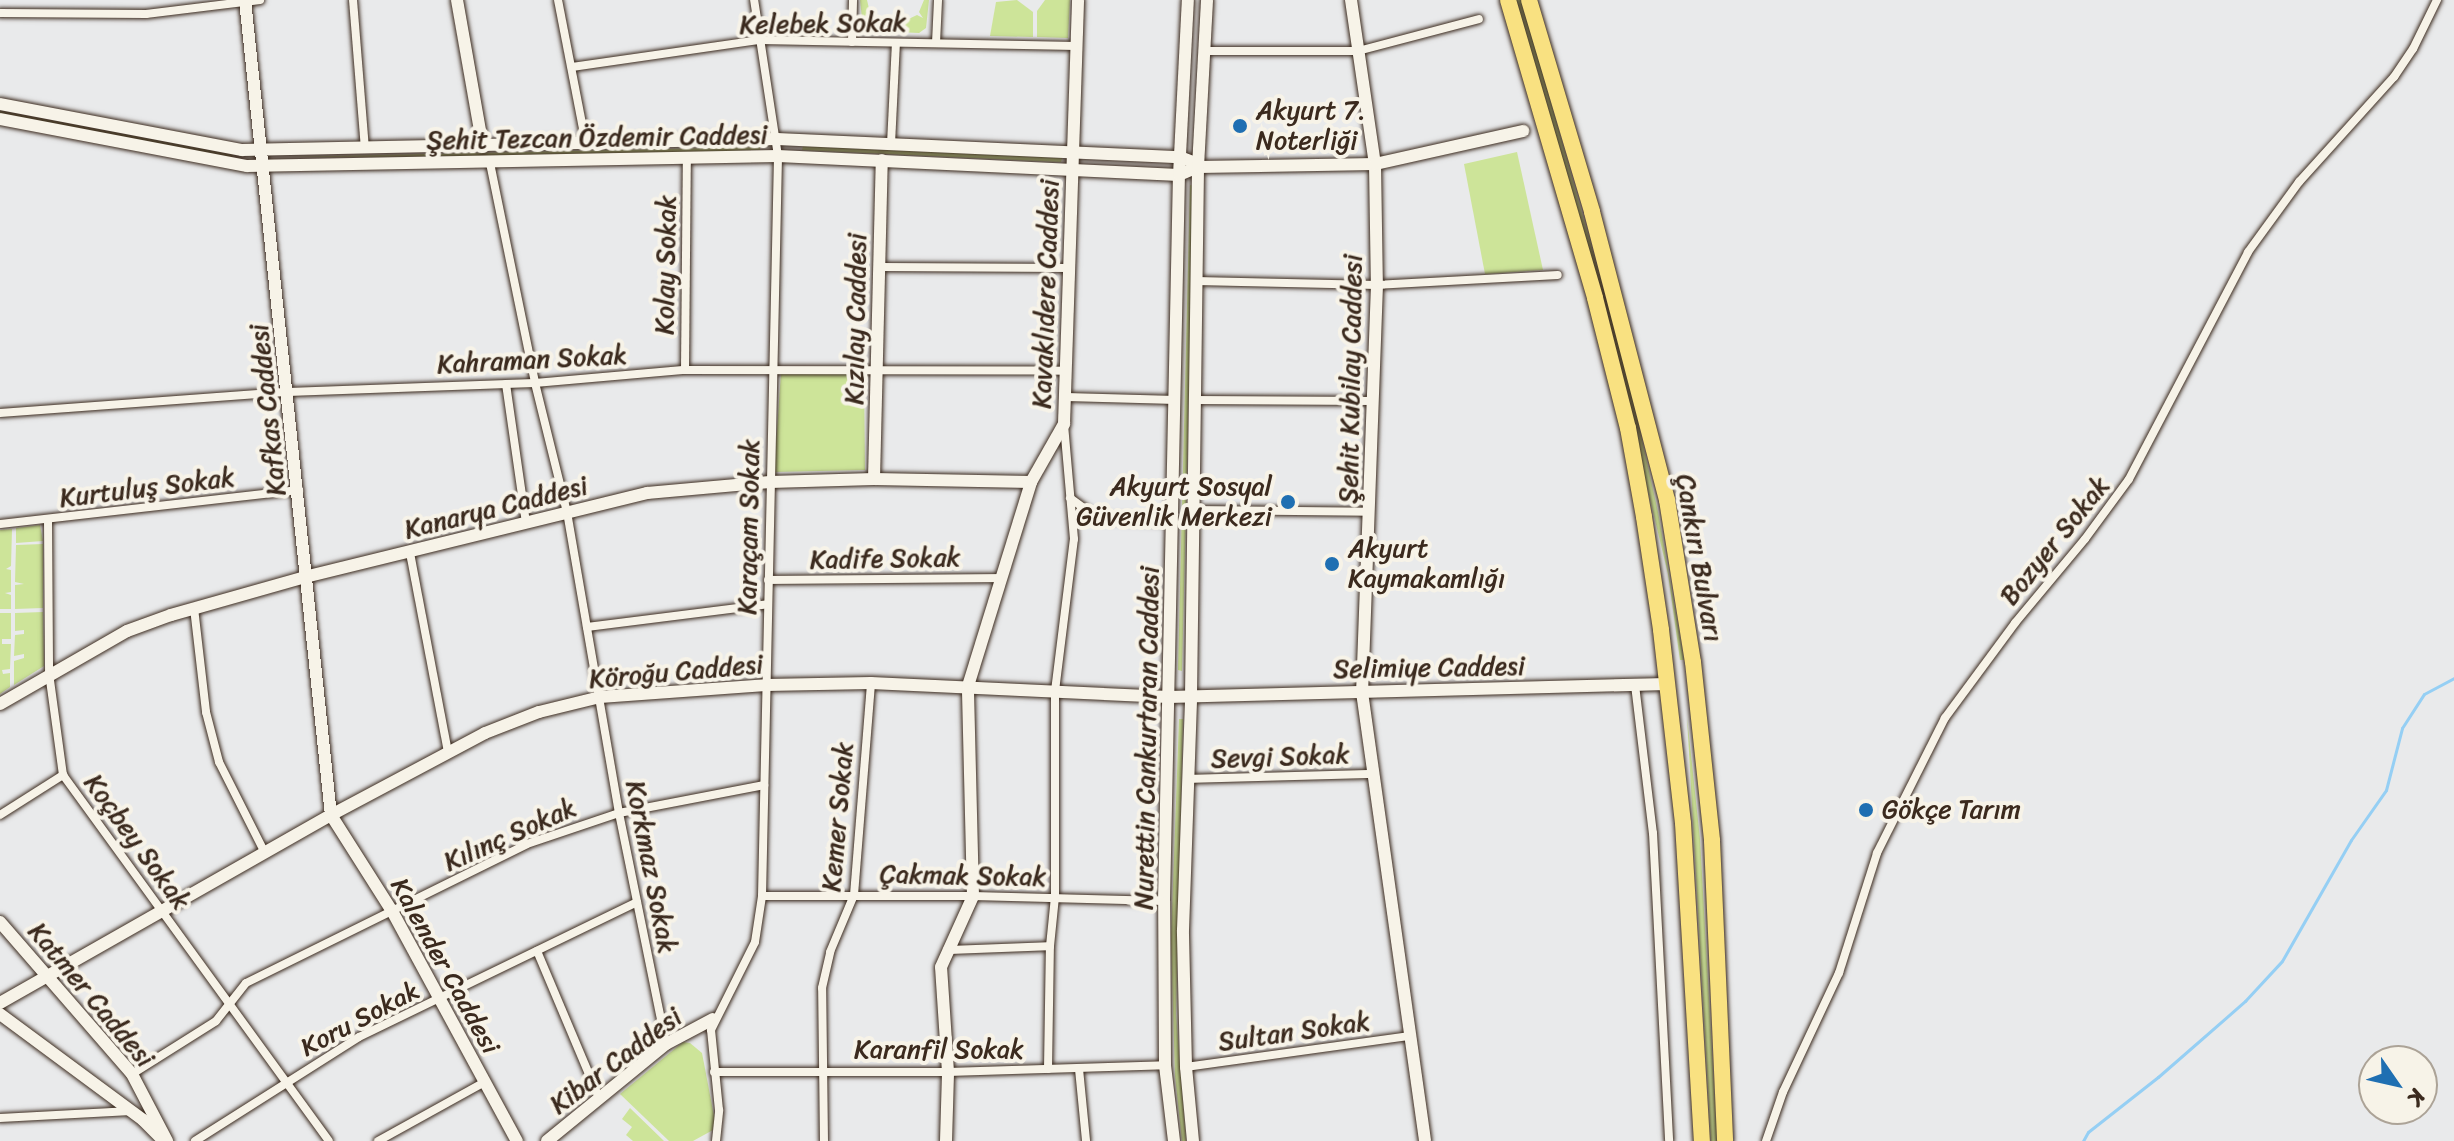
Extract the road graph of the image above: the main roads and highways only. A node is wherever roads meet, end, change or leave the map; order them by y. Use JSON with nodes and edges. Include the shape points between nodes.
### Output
{"nodes":[{"id":1,"x":1508,"y":0,"type":"edge"},
{"id":2,"x":1529,"y":0,"type":"edge"},
{"id":3,"x":1702,"y":1141,"type":"edge"},
{"id":4,"x":1725,"y":1141,"type":"edge"}],
"edges":[{"from":1,"to":3,"type":"highway","name":"Çankırı Bulvarı","via":[[1628,428],[1667,684],[1691,912]]},
{"from":2,"to":4,"type":"highway","name":"Çankırı Bulvarı","via":[[1647,418],[1677,557],[1712,841]]}]}
